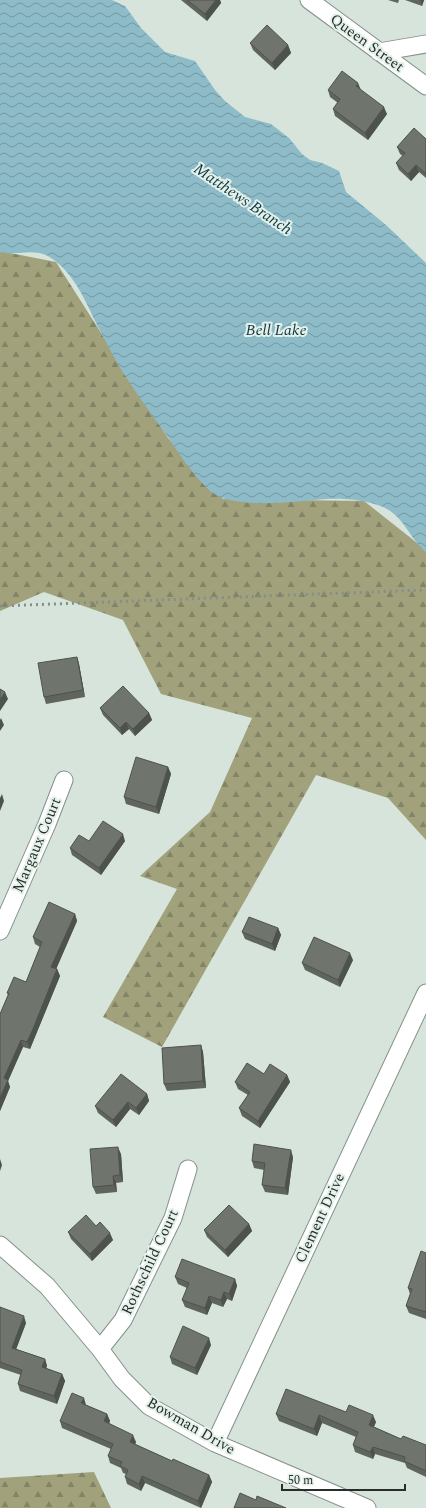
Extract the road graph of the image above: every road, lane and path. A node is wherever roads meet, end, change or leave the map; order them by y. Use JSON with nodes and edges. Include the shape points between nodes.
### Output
{"nodes":[{"id":1,"x":309,"y":0,"type":"edge"},
{"id":2,"x":426,"y":44,"type":"edge"},
{"id":3,"x":380,"y":52,"type":"junction"},
{"id":4,"x":426,"y":86,"type":"edge"},
{"id":5,"x":64,"y":780,"type":"dead end"},
{"id":6,"x":0,"y":931,"type":"edge"},
{"id":7,"x":426,"y":993,"type":"edge"},
{"id":8,"x":188,"y":1169,"type":"dead end"},
{"id":9,"x":0,"y":1244,"type":"edge"},
{"id":10,"x":100,"y":1349,"type":"junction"},
{"id":11,"x":215,"y":1443,"type":"junction"},
{"id":12,"x":367,"y":1508,"type":"edge"}],
"edges":[{"from":1,"to":3,"type":"street","name":"Queen Street"},
{"from":2,"to":3,"type":"street"},
{"from":3,"to":4,"type":"street","name":"Queen Street"},
{"from":5,"to":6,"type":"street","name":"Margaux Court"},
{"from":7,"to":11,"type":"street","name":"Clement Drive"},
{"from":8,"to":10,"type":"street","name":"Rothschild Court","via":[[173,1218],[123,1320]]},
{"from":9,"to":10,"type":"street","name":"Bowman Drive","via":[[47,1286]]},
{"from":10,"to":11,"type":"street","name":"Bowman Drive","via":[[122,1379],[149,1406]]},
{"from":11,"to":12,"type":"street","name":"Bowman Drive"}]}
